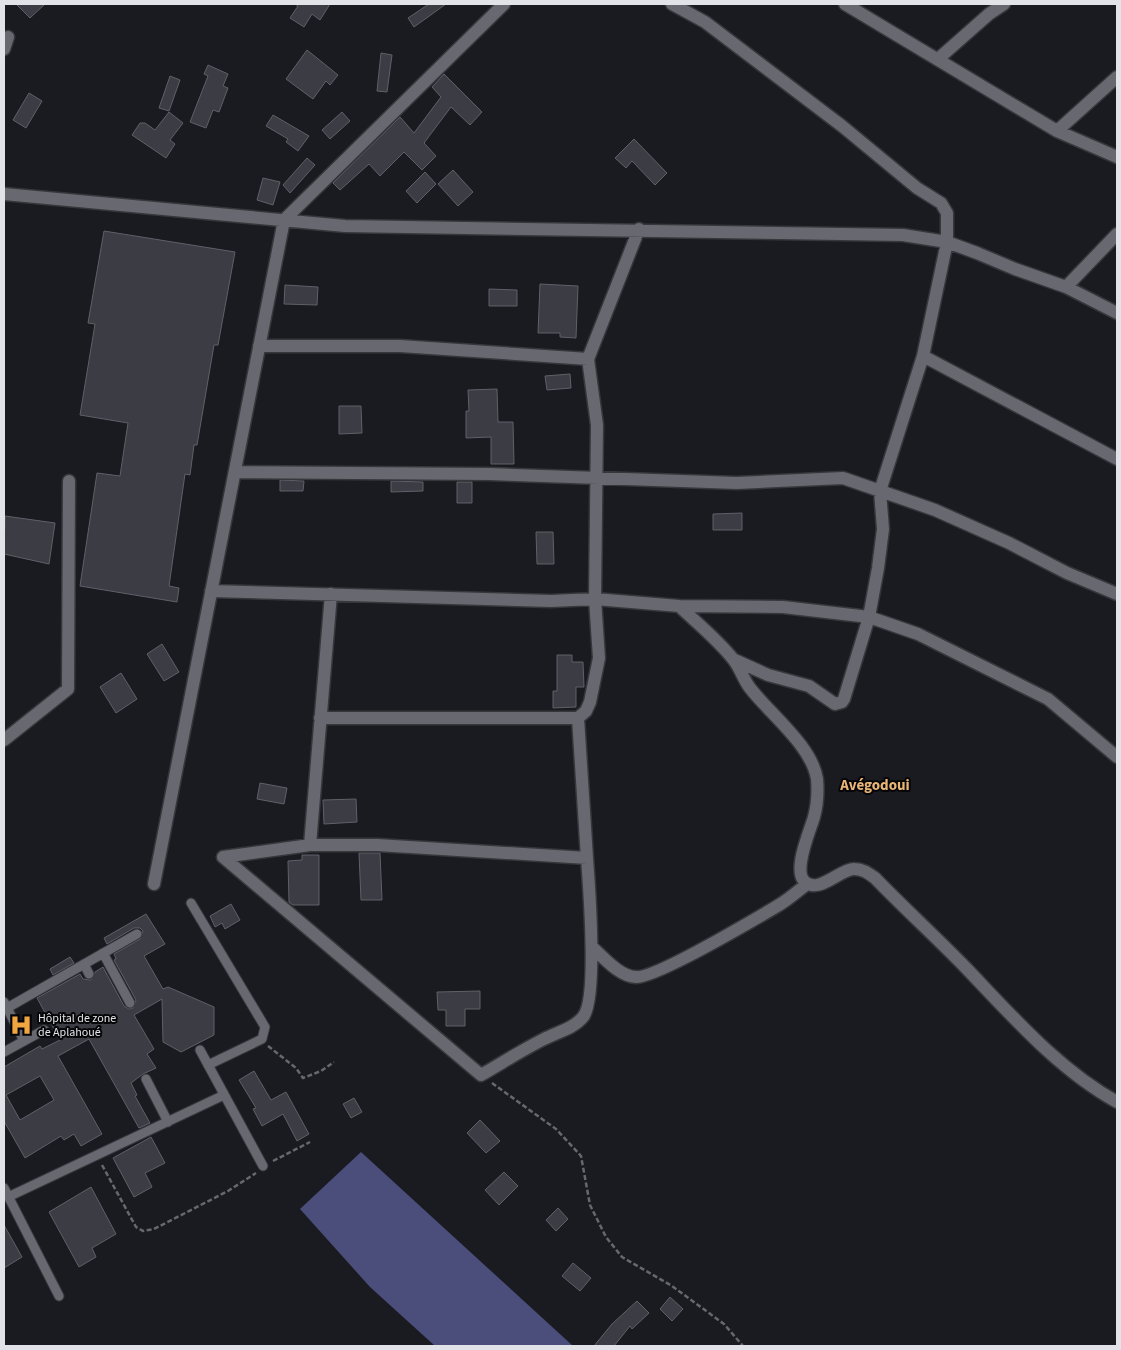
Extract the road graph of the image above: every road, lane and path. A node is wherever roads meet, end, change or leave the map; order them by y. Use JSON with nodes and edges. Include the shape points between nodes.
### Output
{"nodes":[{"id":1,"x":504,"y":4,"type":"edge"},
{"id":2,"x":672,"y":4,"type":"edge"},
{"id":3,"x":845,"y":4,"type":"edge"},
{"id":4,"x":1004,"y":4,"type":"edge"},
{"id":5,"x":8,"y":37,"type":"dead end"},
{"id":6,"x":4,"y":49,"type":"edge"},
{"id":7,"x":938,"y":59,"type":"junction"},
{"id":8,"x":1117,"y":77,"type":"edge"},
{"id":9,"x":1057,"y":131,"type":"junction"},
{"id":10,"x":1117,"y":157,"type":"edge"},
{"id":11,"x":4,"y":194,"type":"edge"},
{"id":12,"x":284,"y":220,"type":"junction"},
{"id":13,"x":639,"y":229,"type":"junction"},
{"id":14,"x":1117,"y":234,"type":"edge"},
{"id":15,"x":947,"y":242,"type":"junction"},
{"id":16,"x":1066,"y":287,"type":"junction"},
{"id":17,"x":1117,"y":313,"type":"edge"},
{"id":18,"x":259,"y":346,"type":"junction"},
{"id":19,"x":923,"y":356,"type":"junction"},
{"id":20,"x":588,"y":358,"type":"junction"},
{"id":21,"x":1117,"y":459,"type":"edge"},
{"id":22,"x":235,"y":472,"type":"junction"},
{"id":23,"x":597,"y":478,"type":"junction"},
{"id":24,"x":69,"y":481,"type":"dead end"},
{"id":25,"x":880,"y":491,"type":"junction"},
{"id":26,"x":212,"y":590,"type":"junction"},
{"id":27,"x":331,"y":594,"type":"junction"},
{"id":28,"x":1117,"y":594,"type":"edge"},
{"id":29,"x":595,"y":600,"type":"junction"},
{"id":30,"x":679,"y":606,"type":"junction"},
{"id":31,"x":870,"y":617,"type":"junction"},
{"id":32,"x":734,"y":660,"type":"junction"},
{"id":33,"x":320,"y":718,"type":"junction"},
{"id":34,"x":578,"y":718,"type":"junction"},
{"id":35,"x":4,"y":740,"type":"edge"},
{"id":36,"x":1117,"y":756,"type":"edge"},
{"id":37,"x":310,"y":845,"type":"junction"},
{"id":38,"x":587,"y":858,"type":"junction"},
{"id":39,"x":154,"y":884,"type":"dead end"},
{"id":40,"x":807,"y":884,"type":"junction"},
{"id":41,"x":191,"y":903,"type":"dead end"},
{"id":42,"x":137,"y":934,"type":"dead end"},
{"id":43,"x":592,"y":947,"type":"junction"},
{"id":44,"x":103,"y":953,"type":"junction"},
{"id":45,"x":84,"y":964,"type":"junction"},
{"id":46,"x":88,"y":974,"type":"dead end"},
{"id":47,"x":130,"y":1003,"type":"dead end"},
{"id":48,"x":6,"y":1005,"type":"edge"},
{"id":49,"x":44,"y":1030,"type":"dead end"},
{"id":50,"x":262,"y":1039,"type":"junction"},
{"id":51,"x":24,"y":1041,"type":"junction"},
{"id":52,"x":200,"y":1050,"type":"dead end"},
{"id":53,"x":4,"y":1052,"type":"edge"},
{"id":54,"x":334,"y":1062,"type":"dead end"},
{"id":55,"x":208,"y":1065,"type":"junction"},
{"id":56,"x":481,"y":1075,"type":"junction"},
{"id":57,"x":146,"y":1079,"type":"dead end"},
{"id":58,"x":224,"y":1095,"type":"junction"},
{"id":59,"x":1117,"y":1102,"type":"edge"},
{"id":60,"x":168,"y":1122,"type":"junction"},
{"id":61,"x":310,"y":1142,"type":"dead end"},
{"id":62,"x":96,"y":1155,"type":"junction"},
{"id":63,"x":263,"y":1166,"type":"junction"},
{"id":64,"x":6,"y":1193,"type":"edge"},
{"id":65,"x":59,"y":1296,"type":"dead end"},
{"id":66,"x":743,"y":1346,"type":"edge"}],
"edges":[{"from":1,"to":12,"type":"street"},
{"from":2,"to":15,"type":"street","via":[[705,22],[918,188],[941,202],[947,213]]},
{"from":3,"to":7,"type":"street"},
{"from":4,"to":7,"type":"street"},
{"from":5,"to":6,"type":"street"},
{"from":7,"to":9,"type":"street"},
{"from":8,"to":9,"type":"street"},
{"from":9,"to":10,"type":"street"},
{"from":11,"to":12,"type":"street"},
{"from":12,"to":13,"type":"street","via":[[345,226]]},
{"from":12,"to":18,"type":"street"},
{"from":13,"to":15,"type":"street","via":[[903,235]]},
{"from":13,"to":20,"type":"street"},
{"from":14,"to":16,"type":"street"},
{"from":15,"to":16,"type":"street"},
{"from":15,"to":19,"type":"street"},
{"from":16,"to":17,"type":"street"},
{"from":18,"to":20,"type":"street","via":[[400,346]]},
{"from":18,"to":22,"type":"street"},
{"from":19,"to":21,"type":"street"},
{"from":19,"to":25,"type":"street"},
{"from":20,"to":23,"type":"street","via":[[597,425]]},
{"from":22,"to":23,"type":"street"},
{"from":22,"to":26,"type":"street"},
{"from":23,"to":25,"type":"street","via":[[738,482],[843,478]]},
{"from":23,"to":29,"type":"street"},
{"from":24,"to":35,"type":"street","via":[[68,689]]},
{"from":25,"to":28,"type":"street","via":[[935,510]]},
{"from":25,"to":31,"type":"street","via":[[883,529]]},
{"from":26,"to":27,"type":"street"},
{"from":26,"to":39,"type":"street"},
{"from":27,"to":29,"type":"street"},
{"from":27,"to":33,"type":"street"},
{"from":29,"to":30,"type":"street"},
{"from":29,"to":34,"type":"street","via":[[599,658],[590,702]]},
{"from":30,"to":31,"type":"street","via":[[783,607]]},
{"from":30,"to":32,"type":"street"},
{"from":31,"to":32,"type":"street","via":[[844,698],[839,704],[809,686],[768,675]]},
{"from":31,"to":36,"type":"street","via":[[918,634],[1048,699]]},
{"from":32,"to":40,"type":"street","via":[[749,687],[798,742],[817,778],[814,816],[800,870]]},
{"from":33,"to":34,"type":"street"},
{"from":33,"to":37,"type":"street"},
{"from":34,"to":38,"type":"street"},
{"from":37,"to":38,"type":"street","via":[[377,845]]},
{"from":37,"to":56,"type":"street","via":[[223,857]]},
{"from":38,"to":43,"type":"street"},
{"from":40,"to":43,"type":"street","via":[[781,904],[644,976],[626,975]]},
{"from":40,"to":59,"type":"street","via":[[824,883],[852,869],[865,871],[875,878],[1005,1010],[1089,1086]]},
{"from":41,"to":50,"type":"lane","via":[[265,1027]]},
{"from":42,"to":44,"type":"lane"},
{"from":43,"to":56,"type":"street","via":[[585,1016],[575,1025]]},
{"from":44,"to":45,"type":"lane"},
{"from":44,"to":47,"type":"lane"},
{"from":45,"to":46,"type":"lane"},
{"from":45,"to":48,"type":"lane"},
{"from":48,"to":51,"type":"lane"},
{"from":49,"to":51,"type":"lane"},
{"from":50,"to":54,"type":"path","via":[[303,1078]]},
{"from":50,"to":55,"type":"lane"},
{"from":51,"to":53,"type":"lane"},
{"from":52,"to":55,"type":"lane"},
{"from":55,"to":58,"type":"lane"},
{"from":56,"to":66,"type":"path","via":[[556,1129],[581,1156],[590,1205],[606,1237],[622,1257],[672,1286],[724,1324]]},
{"from":57,"to":60,"type":"lane"},
{"from":58,"to":60,"type":"lane"},
{"from":58,"to":63,"type":"lane"},
{"from":60,"to":62,"type":"lane"},
{"from":61,"to":63,"type":"path"},
{"from":62,"to":63,"type":"path","via":[[136,1227],[143,1231],[154,1229],[228,1191]]},
{"from":62,"to":64,"type":"lane"},
{"from":64,"to":65,"type":"lane"}]}
